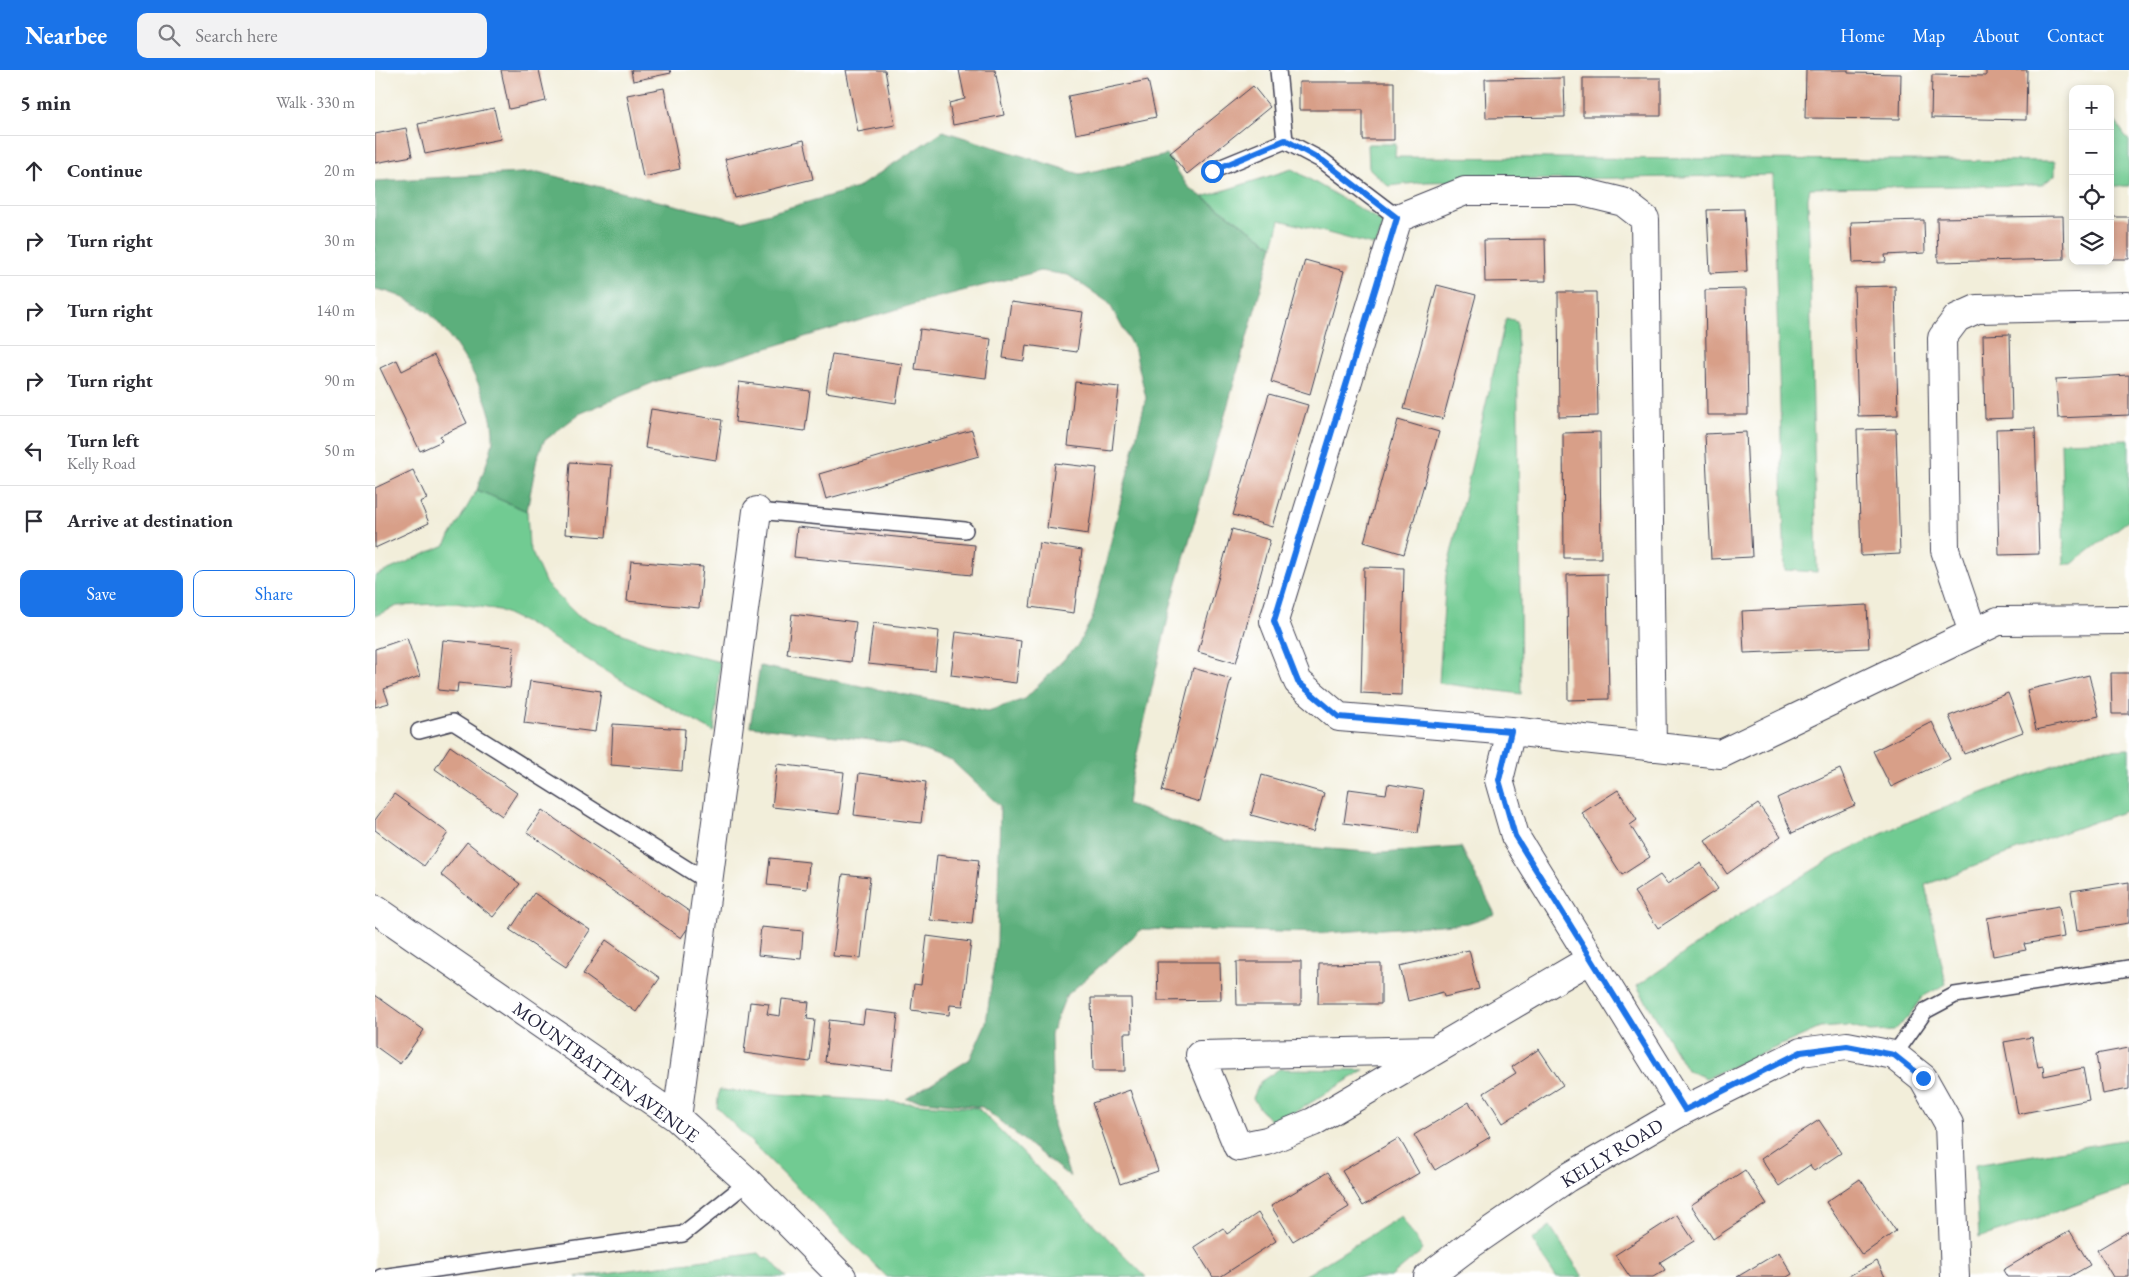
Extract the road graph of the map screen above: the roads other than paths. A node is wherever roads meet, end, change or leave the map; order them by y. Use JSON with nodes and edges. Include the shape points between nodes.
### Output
{"nodes":[{"id":1,"x":1278,"y":70,"type":"edge"},
{"id":2,"x":1285,"y":140,"type":"junction"},
{"id":3,"x":1212,"y":171,"type":"dead end"},
{"id":4,"x":1397,"y":218,"type":"junction"},
{"id":5,"x":2127,"y":306,"type":"dead end"},
{"id":6,"x":757,"y":511,"type":"joint"},
{"id":7,"x":965,"y":530,"type":"dead end"},
{"id":8,"x":2129,"y":620,"type":"edge"},
{"id":9,"x":1973,"y":633,"type":"junction"},
{"id":10,"x":419,"y":731,"type":"dead end"},
{"id":11,"x":1511,"y":731,"type":"junction"},
{"id":12,"x":1652,"y":747,"type":"junction"},
{"id":13,"x":708,"y":882,"type":"junction"},
{"id":14,"x":375,"y":909,"type":"edge"},
{"id":15,"x":1591,"y":959,"type":"junction"},
{"id":16,"x":2129,"y":968,"type":"edge"},
{"id":17,"x":1435,"y":1050,"type":"junction"},
{"id":18,"x":1894,"y":1055,"type":"junction"},
{"id":19,"x":1685,"y":1110,"type":"junction"},
{"id":20,"x":677,"y":1118,"type":"junction"},
{"id":21,"x":748,"y":1182,"type":"junction"},
{"id":22,"x":381,"y":1277,"type":"edge"},
{"id":23,"x":842,"y":1277,"type":"edge"},
{"id":24,"x":1428,"y":1277,"type":"edge"},
{"id":25,"x":1955,"y":1277,"type":"edge"}],
"edges":[{"from":1,"to":2,"type":"lane"},
{"from":2,"to":3,"type":"lane"},
{"from":2,"to":4,"type":"lane","via":[[1323,161]]},
{"from":4,"to":11,"type":"street","via":[[1274,621],[1298,682],[1339,717]]},
{"from":4,"to":12,"type":"street","via":[[1465,191],[1578,191],[1623,202],[1645,219]]},
{"from":5,"to":9,"type":"street","via":[[1977,309],[1957,318],[1942,338],[1945,550]]},
{"from":6,"to":7,"type":"lane"},
{"from":6,"to":13,"type":"street"},
{"from":8,"to":9,"type":"street","via":[[1998,621]]},
{"from":9,"to":12,"type":"street","via":[[1721,754]]},
{"from":10,"to":13,"type":"lane","via":[[453,722]]},
{"from":11,"to":12,"type":"street"},
{"from":11,"to":15,"type":"street","via":[[1499,780],[1515,836]]},
{"from":13,"to":20,"type":"street"},
{"from":14,"to":20,"type":"street","name":"MOUNTBATTEN AVENUE"},
{"from":15,"to":17,"type":"street"},
{"from":15,"to":19,"type":"street"},
{"from":16,"to":18,"type":"lane","via":[[1955,995],[1925,1011]]},
{"from":17,"to":17,"type":"street","via":[[1313,1122],[1267,1141],[1238,1147],[1200,1055]]},
{"from":18,"to":19,"type":"street","name":"KELLY ROAD","via":[[1847,1046],[1801,1052]]},
{"from":18,"to":25,"type":"street","name":"KELLY ROAD","via":[[1923,1078],[1949,1124]]},
{"from":19,"to":24,"type":"street","name":"KELLY ROAD","via":[[1567,1178]]},
{"from":20,"to":21,"type":"street","name":"MOUNTBATTEN AVENUE"},
{"from":21,"to":22,"type":"lane","via":[[683,1234]]},
{"from":21,"to":23,"type":"street","name":"MOUNTBATTEN AVENUE"}]}
